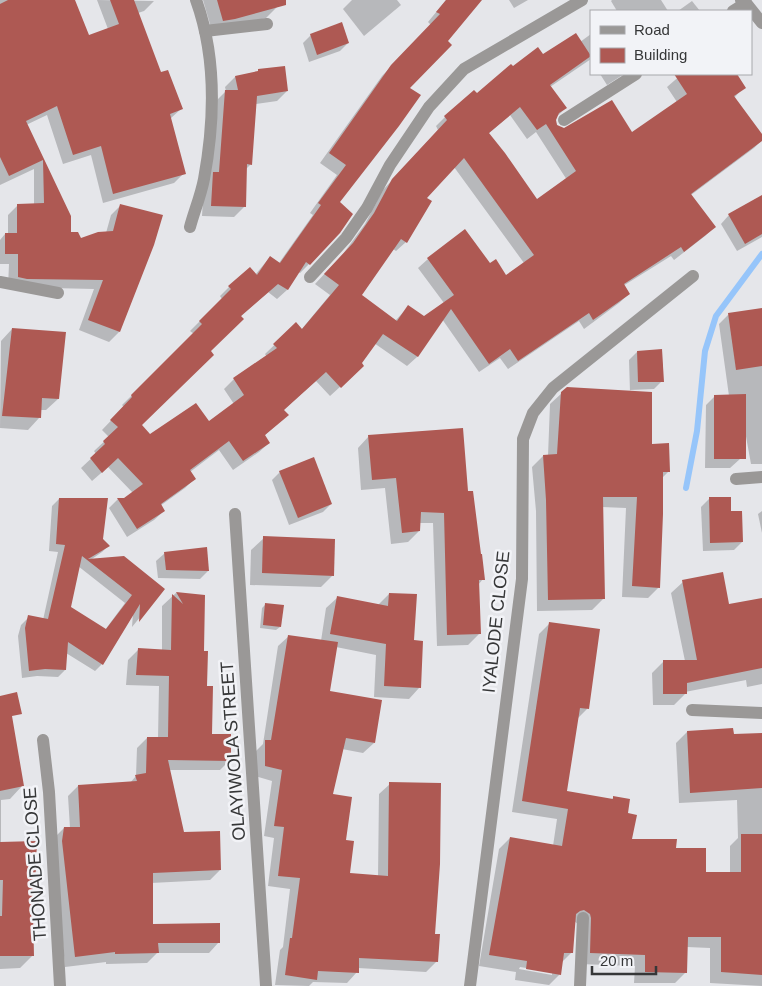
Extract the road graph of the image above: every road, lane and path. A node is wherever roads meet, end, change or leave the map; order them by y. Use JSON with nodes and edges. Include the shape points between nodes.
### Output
{"nodes":[{"id":1,"x":196,"y":0,"type":"edge"},
{"id":2,"x":582,"y":0,"type":"edge"},
{"id":3,"x":750,"y":4,"type":"edge"},
{"id":4,"x":735,"y":10,"type":"edge"},
{"id":5,"x":762,"y":23,"type":"edge"},
{"id":6,"x":266,"y":24,"type":"dead end"},
{"id":7,"x":205,"y":31,"type":"junction"},
{"id":8,"x":634,"y":75,"type":"edge"},
{"id":9,"x":564,"y":120,"type":"dead end"},
{"id":10,"x":190,"y":227,"type":"dead end"},
{"id":11,"x":693,"y":276,"type":"dead end"},
{"id":12,"x":310,"y":277,"type":"dead end"},
{"id":13,"x":0,"y":282,"type":"edge"},
{"id":14,"x":58,"y":293,"type":"dead end"},
{"id":15,"x":762,"y":477,"type":"edge"},
{"id":16,"x":736,"y":479,"type":"dead end"},
{"id":17,"x":235,"y":514,"type":"dead end"},
{"id":18,"x":692,"y":710,"type":"dead end"},
{"id":19,"x":762,"y":713,"type":"edge"},
{"id":20,"x":43,"y":740,"type":"dead end"},
{"id":21,"x":583,"y":918,"type":"dead end"},
{"id":22,"x":60,"y":986,"type":"edge"},
{"id":23,"x":266,"y":986,"type":"edge"},
{"id":24,"x":470,"y":986,"type":"edge"},
{"id":25,"x":580,"y":986,"type":"edge"}],
"edges":[{"from":1,"to":7,"type":"street"},
{"from":2,"to":12,"type":"street","via":[[464,69],[429,107],[346,238]]},
{"from":3,"to":4,"type":"street"},
{"from":3,"to":5,"type":"street"},
{"from":6,"to":7,"type":"street"},
{"from":7,"to":10,"type":"street","via":[[212,74],[212,120],[204,181]]},
{"from":8,"to":9,"type":"street"},
{"from":11,"to":24,"type":"street","name":"IYALODE CLOSE","via":[[553,388],[533,413],[523,439],[522,579]]},
{"from":13,"to":14,"type":"street"},
{"from":15,"to":16,"type":"street"},
{"from":17,"to":23,"type":"street","name":"OLAYIWOLA STREET"},
{"from":18,"to":19,"type":"street"},
{"from":20,"to":22,"type":"street","name":"THONADE CLOSE"},
{"from":21,"to":25,"type":"street"}]}
